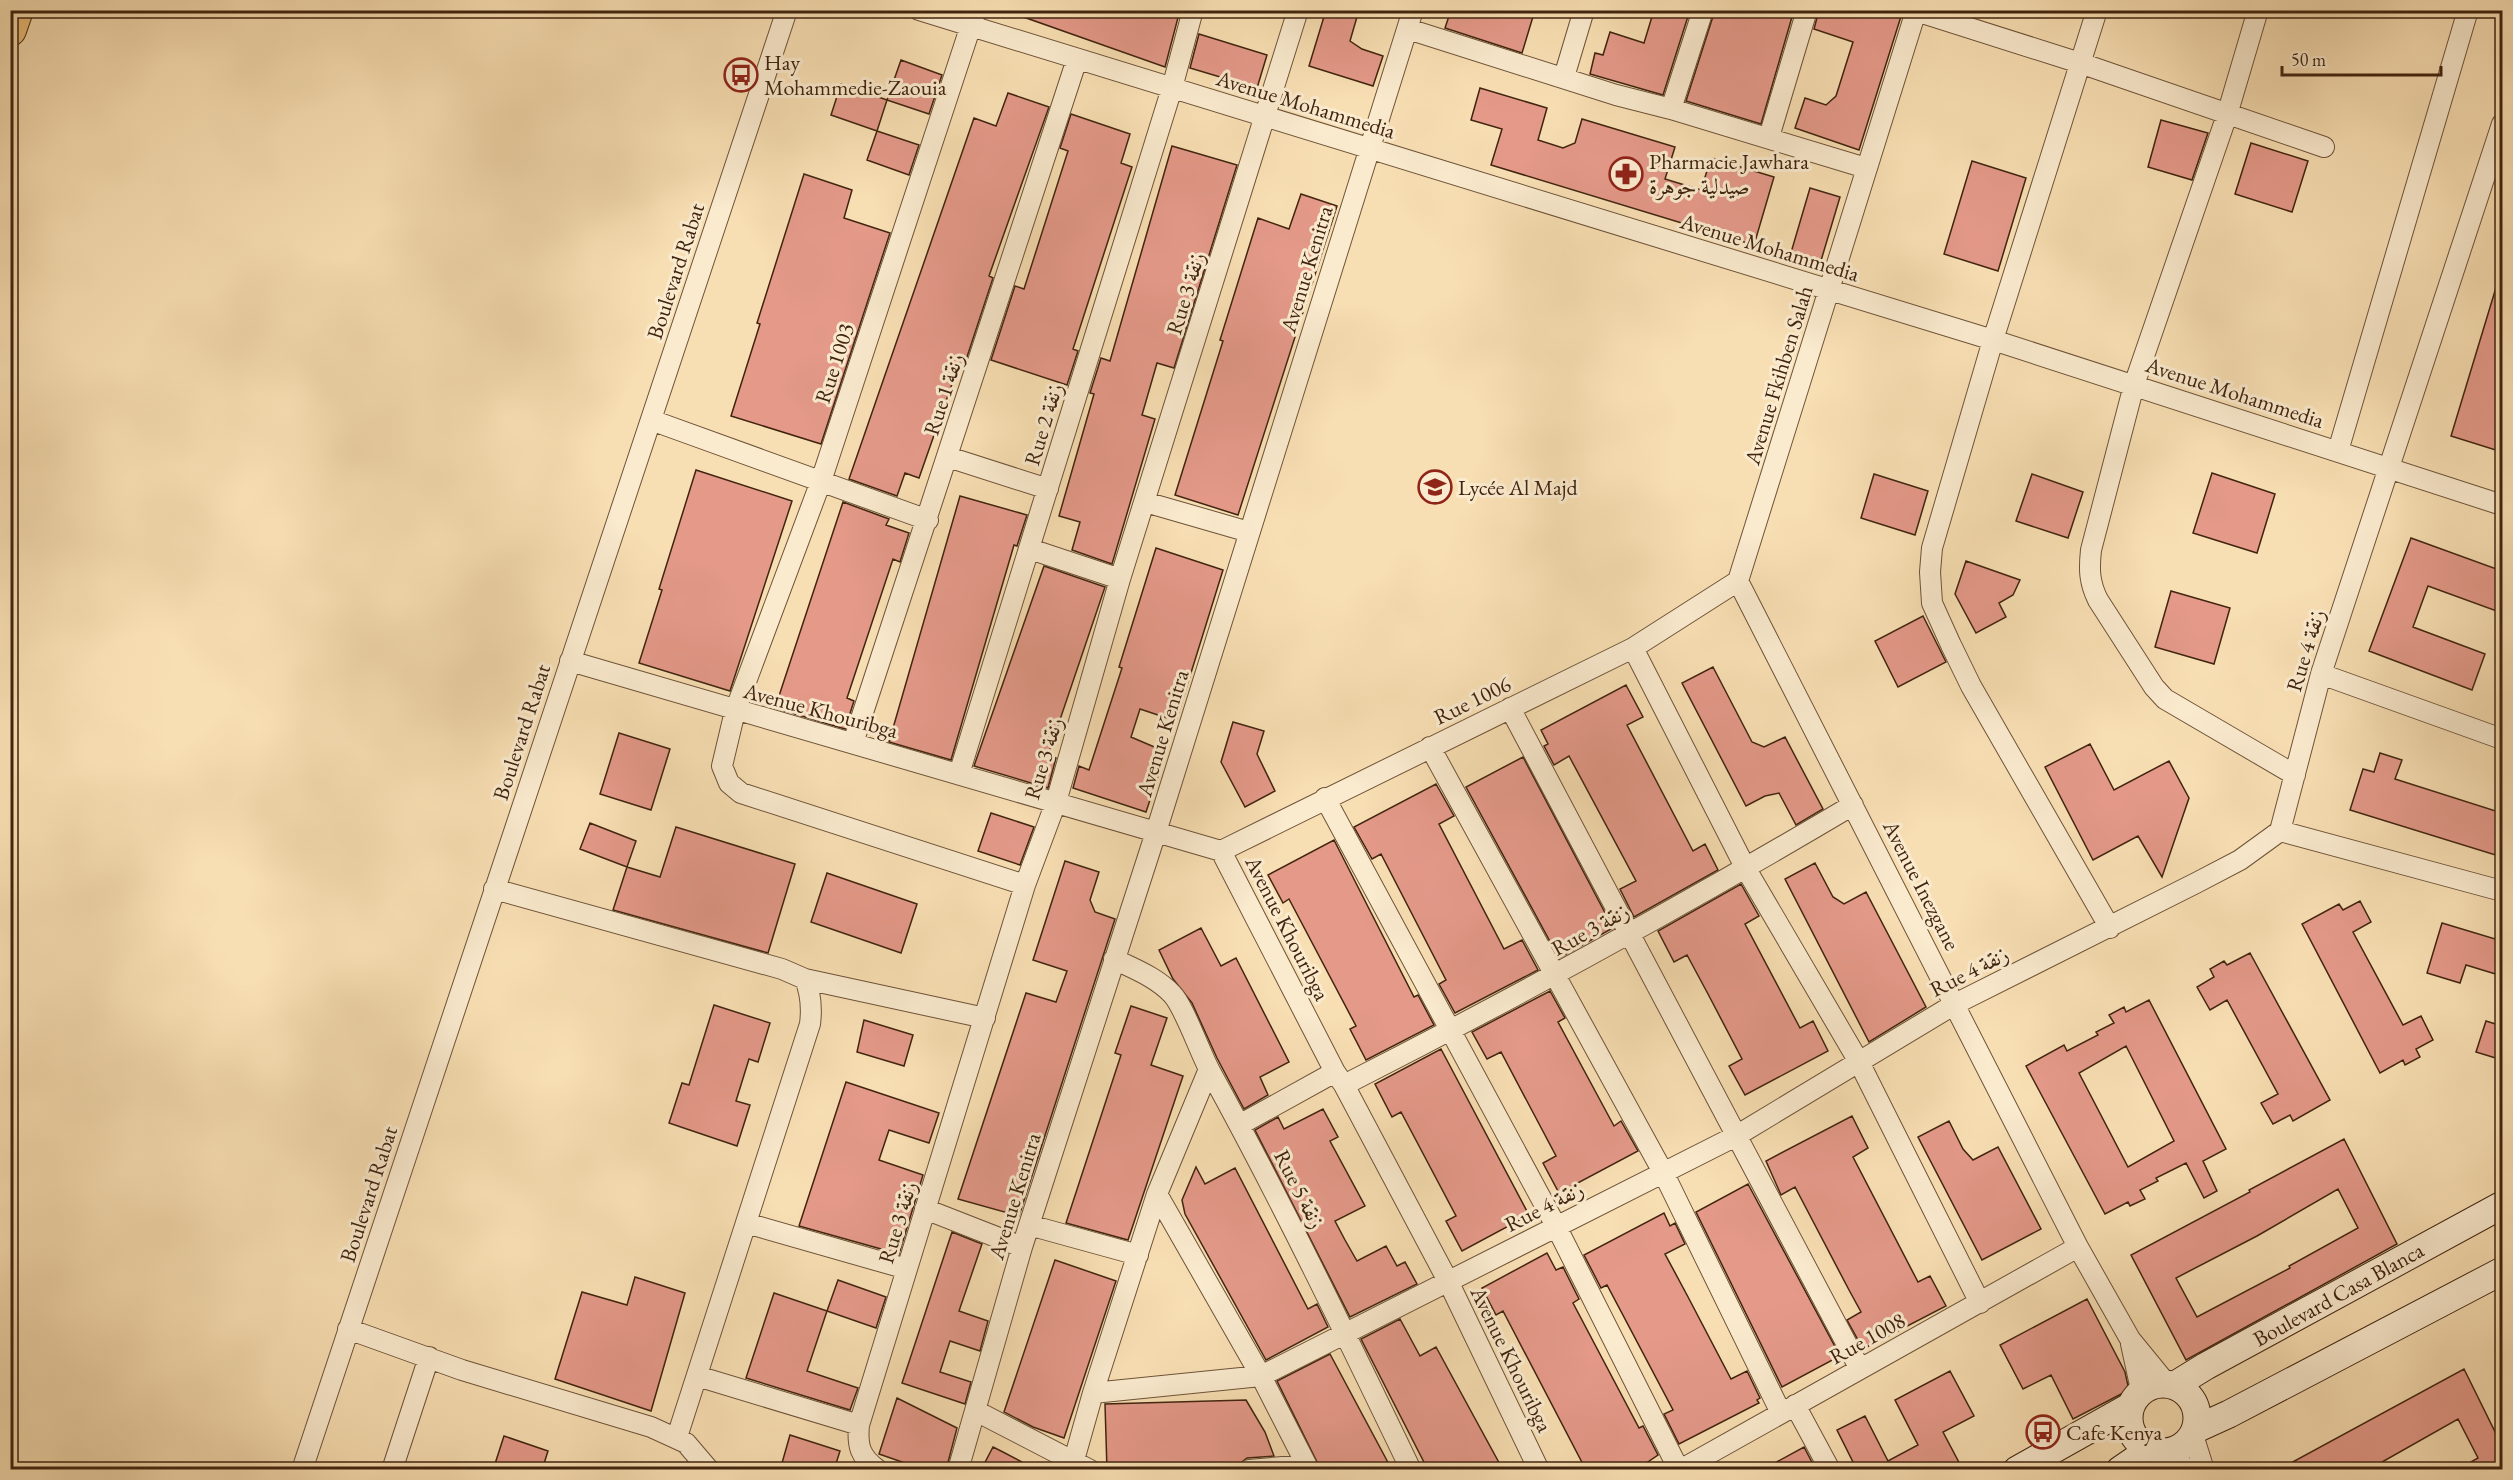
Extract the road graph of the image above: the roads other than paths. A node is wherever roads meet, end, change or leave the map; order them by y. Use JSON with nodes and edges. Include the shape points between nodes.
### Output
{"nodes":[{"id":1,"x":17,"y":10,"type":"edge"},
{"id":2,"x":787,"y":10,"type":"edge"},
{"id":3,"x":919,"y":10,"type":"edge"},
{"id":4,"x":1193,"y":10,"type":"edge"},
{"id":5,"x":1298,"y":10,"type":"edge"},
{"id":6,"x":1584,"y":10,"type":"edge"},
{"id":7,"x":1703,"y":10,"type":"edge"},
{"id":8,"x":1806,"y":10,"type":"edge"},
{"id":9,"x":1916,"y":10,"type":"edge"},
{"id":10,"x":2097,"y":10,"type":"edge"},
{"id":11,"x":2258,"y":10,"type":"edge"},
{"id":12,"x":2468,"y":10,"type":"edge"},
{"id":13,"x":974,"y":18,"type":"edge"},
{"id":14,"x":1411,"y":20,"type":"edge"},
{"id":15,"x":10,"y":30,"type":"edge"},
{"id":16,"x":1077,"y":59,"type":"junction"},
{"id":17,"x":2080,"y":63,"type":"junction"},
{"id":18,"x":1564,"y":77,"type":"junction"},
{"id":19,"x":1172,"y":88,"type":"junction"},
{"id":20,"x":1671,"y":109,"type":"junction"},
{"id":21,"x":2227,"y":114,"type":"junction"},
{"id":22,"x":1266,"y":117,"type":"junction"},
{"id":23,"x":2502,"y":124,"type":"edge"},
{"id":24,"x":1768,"y":137,"type":"junction"},
{"id":25,"x":2324,"y":147,"type":"dead end"},
{"id":26,"x":1369,"y":149,"type":"junction"},
{"id":27,"x":1866,"y":168,"type":"junction"},
{"id":28,"x":1830,"y":290,"type":"junction"},
{"id":29,"x":1993,"y":340,"type":"junction"},
{"id":30,"x":2134,"y":385,"type":"junction"},
{"id":31,"x":651,"y":420,"type":"junction"},
{"id":32,"x":2338,"y":451,"type":"junction"},
{"id":33,"x":948,"y":457,"type":"junction"},
{"id":34,"x":2389,"y":468,"type":"junction"},
{"id":35,"x":821,"y":481,"type":"junction"},
{"id":36,"x":1048,"y":489,"type":"junction"},
{"id":37,"x":1145,"y":501,"type":"junction"},
{"id":38,"x":2502,"y":505,"type":"edge"},
{"id":39,"x":928,"y":520,"type":"junction"},
{"id":40,"x":1249,"y":532,"type":"junction"},
{"id":41,"x":1030,"y":549,"type":"junction"},
{"id":42,"x":1120,"y":579,"type":"junction"},
{"id":43,"x":1738,"y":581,"type":"junction"},
{"id":44,"x":1633,"y":648,"type":"junction"},
{"id":45,"x":570,"y":661,"type":"junction"},
{"id":46,"x":2321,"y":674,"type":"junction"},
{"id":47,"x":1510,"y":708,"type":"junction"},
{"id":48,"x":735,"y":711,"type":"junction"},
{"id":49,"x":2502,"y":739,"type":"edge"},
{"id":50,"x":853,"y":743,"type":"junction"},
{"id":51,"x":1430,"y":747,"type":"junction"},
{"id":52,"x":959,"y":774,"type":"junction"},
{"id":53,"x":2295,"y":775,"type":"junction"},
{"id":54,"x":1325,"y":798,"type":"junction"},
{"id":55,"x":1056,"y":802,"type":"junction"},
{"id":56,"x":1853,"y":805,"type":"junction"},
{"id":57,"x":2280,"y":831,"type":"junction"},
{"id":58,"x":1156,"y":832,"type":"junction"},
{"id":59,"x":1221,"y":851,"type":"junction"},
{"id":60,"x":1746,"y":868,"type":"junction"},
{"id":61,"x":1025,"y":885,"type":"junction"},
{"id":62,"x":494,"y":889,"type":"junction"},
{"id":63,"x":2502,"y":891,"type":"edge"},
{"id":64,"x":2110,"y":928,"type":"junction"},
{"id":65,"x":1628,"y":934,"type":"junction"},
{"id":66,"x":1114,"y":959,"type":"junction"},
{"id":67,"x":1555,"y":976,"type":"junction"},
{"id":68,"x":805,"y":980,"type":"junction"},
{"id":69,"x":1955,"y":1004,"type":"junction"},
{"id":70,"x":985,"y":1018,"type":"junction"},
{"id":71,"x":1450,"y":1031,"type":"junction"},
{"id":72,"x":1859,"y":1062,"type":"junction"},
{"id":73,"x":1209,"y":1069,"type":"junction"},
{"id":74,"x":1339,"y":1079,"type":"junction"},
{"id":75,"x":1241,"y":1124,"type":"junction"},
{"id":76,"x":1736,"y":1136,"type":"junction"},
{"id":77,"x":1664,"y":1174,"type":"junction"},
{"id":78,"x":1157,"y":1194,"type":"junction"},
{"id":79,"x":2502,"y":1204,"type":"edge"},
{"id":80,"x":926,"y":1209,"type":"junction"},
{"id":81,"x":746,"y":1223,"type":"junction"},
{"id":82,"x":1029,"y":1225,"type":"junction"},
{"id":83,"x":1556,"y":1226,"type":"junction"},
{"id":84,"x":1022,"y":1247,"type":"junction"},
{"id":85,"x":2078,"y":1247,"type":"junction"},
{"id":86,"x":1138,"y":1255,"type":"junction"},
{"id":87,"x":907,"y":1269,"type":"junction"},
{"id":88,"x":2502,"y":1271,"type":"edge"},
{"id":89,"x":1448,"y":1281,"type":"junction"},
{"id":90,"x":1980,"y":1303,"type":"junction"},
{"id":91,"x":348,"y":1329,"type":"junction"},
{"id":92,"x":1345,"y":1333,"type":"junction"},
{"id":93,"x":429,"y":1357,"type":"junction"},
{"id":94,"x":1860,"y":1369,"type":"junction"},
{"id":95,"x":697,"y":1376,"type":"junction"},
{"id":96,"x":1260,"y":1376,"type":"junction"},
{"id":97,"x":2153,"y":1391,"type":"junction"},
{"id":98,"x":1093,"y":1393,"type":"junction"},
{"id":99,"x":1788,"y":1409,"type":"junction"},
{"id":100,"x":976,"y":1411,"type":"junction"},
{"id":101,"x":861,"y":1419,"type":"junction"},
{"id":102,"x":2195,"y":1432,"type":"junction"},
{"id":103,"x":677,"y":1437,"type":"junction"},
{"id":104,"x":2158,"y":1451,"type":"junction"},
{"id":105,"x":1082,"y":1465,"type":"edge"},
{"id":106,"x":1307,"y":1468,"type":"edge"},
{"id":107,"x":302,"y":1470,"type":"edge"},
{"id":108,"x":392,"y":1470,"type":"edge"},
{"id":109,"x":709,"y":1470,"type":"edge"},
{"id":110,"x":878,"y":1470,"type":"edge"},
{"id":111,"x":958,"y":1470,"type":"edge"},
{"id":112,"x":1249,"y":1470,"type":"edge"},
{"id":113,"x":1411,"y":1470,"type":"edge"},
{"id":114,"x":1539,"y":1470,"type":"edge"},
{"id":115,"x":1679,"y":1470,"type":"edge"},
{"id":116,"x":1830,"y":1470,"type":"edge"},
{"id":117,"x":2017,"y":1470,"type":"edge"},
{"id":118,"x":2120,"y":1470,"type":"edge"},
{"id":119,"x":2187,"y":1470,"type":"edge"},
{"id":120,"x":2204,"y":1470,"type":"edge"}],
"edges":[{"from":1,"to":15,"type":"highway"},
{"from":2,"to":31,"type":"street","name":"Boulevard Rabat"},
{"from":3,"to":13,"type":"street","name":"Avenue Mohammedia"},
{"from":4,"to":19,"type":"street"},
{"from":5,"to":22,"type":"street"},
{"from":6,"to":18,"type":"street"},
{"from":7,"to":20,"type":"street"},
{"from":8,"to":24,"type":"street"},
{"from":9,"to":17,"type":"street"},
{"from":9,"to":27,"type":"street","name":"Avenue Fkihben Salah"},
{"from":10,"to":17,"type":"street"},
{"from":11,"to":21,"type":"street"},
{"from":12,"to":32,"type":"street"},
{"from":13,"to":16,"type":"street","name":"Avenue Mohammedia"},
{"from":13,"to":35,"type":"street","name":"Rue 1003"},
{"from":14,"to":18,"type":"street","via":[[1502,61]]},
{"from":14,"to":26,"type":"street","name":"Avenue Kenitra"},
{"from":16,"to":19,"type":"street","name":"Avenue Mohammedia"},
{"from":16,"to":33,"type":"street","name":"Rue 1 زنقة"},
{"from":17,"to":21,"type":"street"},
{"from":17,"to":29,"type":"street"},
{"from":18,"to":20,"type":"street"},
{"from":19,"to":22,"type":"street","name":"Avenue Mohammedia"},
{"from":19,"to":36,"type":"street","name":"Rue 2 زنقة"},
{"from":20,"to":24,"type":"street"},
{"from":21,"to":25,"type":"street"},
{"from":21,"to":30,"type":"street"},
{"from":22,"to":26,"type":"street","name":"Avenue Mohammedia"},
{"from":22,"to":37,"type":"street","name":"Rue 3 زنقة"},
{"from":23,"to":34,"type":"street","name":"Rue 4 زنقة"},
{"from":24,"to":27,"type":"street"},
{"from":26,"to":28,"type":"street","name":"Avenue Mohammedia"},
{"from":26,"to":40,"type":"street","name":"Avenue Kenitra"},
{"from":27,"to":28,"type":"street","name":"Avenue Fkihben Salah"},
{"from":28,"to":29,"type":"street","name":"Avenue Mohammedia"},
{"from":28,"to":43,"type":"street","name":"Avenue Fkihben Salah"},
{"from":29,"to":30,"type":"street","name":"Avenue Mohammedia"},
{"from":29,"to":64,"type":"street","via":[[1932,548],[1932,603],[1971,686]]},
{"from":30,"to":32,"type":"street","name":"Avenue Mohammedia"},
{"from":30,"to":53,"type":"street","via":[[2091,550],[2091,586],[2165,699]]},
{"from":31,"to":35,"type":"street"},
{"from":31,"to":45,"type":"street","name":"Boulevard Rabat"},
{"from":32,"to":34,"type":"street","name":"Avenue Mohammedia"},
{"from":33,"to":36,"type":"street"},
{"from":33,"to":39,"type":"street","name":"Rue 1 زنقة"},
{"from":34,"to":38,"type":"street","name":"Avenue Mohammedia"},
{"from":34,"to":46,"type":"street","name":"Rue 4 زنقة"},
{"from":35,"to":39,"type":"street"},
{"from":35,"to":48,"type":"street","name":"Rue 1003"},
{"from":36,"to":41,"type":"street","name":"Rue 2 زنقة"},
{"from":37,"to":40,"type":"street"},
{"from":37,"to":42,"type":"street","name":"Rue 3 زنقة"},
{"from":39,"to":50,"type":"street","name":"Rue 1 زنقة"},
{"from":40,"to":58,"type":"street","name":"Avenue Kenitra"},
{"from":41,"to":42,"type":"street"},
{"from":41,"to":52,"type":"street","name":"Rue 2 زنقة"},
{"from":42,"to":55,"type":"street","name":"Rue 3 زنقة"},
{"from":43,"to":44,"type":"street","name":"Rue 1006"},
{"from":43,"to":56,"type":"street","name":"Avenue Inezgane"},
{"from":44,"to":47,"type":"street","name":"Rue 1006"},
{"from":44,"to":60,"type":"street"},
{"from":45,"to":48,"type":"street","name":"Avenue Khouribga"},
{"from":45,"to":62,"type":"street","name":"Boulevard Rabat"},
{"from":46,"to":49,"type":"street"},
{"from":46,"to":53,"type":"street","name":"Rue 4 زنقة"},
{"from":47,"to":51,"type":"street","name":"Rue 1006"},
{"from":47,"to":65,"type":"street"},
{"from":48,"to":50,"type":"street","name":"Avenue Khouribga"},
{"from":48,"to":61,"type":"street","name":"Rue 1003","via":[[722,766],[729,783],[741,793]]},
{"from":50,"to":52,"type":"street","name":"Avenue Khouribga"},
{"from":51,"to":54,"type":"street","name":"Rue 1006"},
{"from":51,"to":67,"type":"street"},
{"from":52,"to":55,"type":"street","name":"Avenue Khouribga"},
{"from":53,"to":57,"type":"street","name":"Rue 4 زنقة"},
{"from":54,"to":59,"type":"street","name":"Rue 1006"},
{"from":54,"to":71,"type":"street"},
{"from":55,"to":58,"type":"street","name":"Avenue Khouribga"},
{"from":55,"to":61,"type":"street","name":"Rue 3 زنقة"},
{"from":56,"to":60,"type":"street","name":"Rue 3 زنقة"},
{"from":56,"to":69,"type":"street","name":"Avenue Inezgane"},
{"from":57,"to":63,"type":"street"},
{"from":57,"to":64,"type":"street","name":"Rue 4 زنقة","via":[[2240,860]]},
{"from":58,"to":59,"type":"street","name":"Avenue Khouribga"},
{"from":58,"to":66,"type":"street","name":"Avenue Kenitra"},
{"from":59,"to":74,"type":"street","name":"Avenue Khouribga"},
{"from":60,"to":65,"type":"street","name":"Rue 3 زنقة"},
{"from":60,"to":72,"type":"street"},
{"from":61,"to":70,"type":"street","name":"Rue 3 زنقة"},
{"from":62,"to":68,"type":"street","via":[[782,969]]},
{"from":62,"to":91,"type":"street","name":"Boulevard Rabat"},
{"from":64,"to":69,"type":"street","name":"Rue 4 زنقة"},
{"from":65,"to":67,"type":"street","name":"Rue 3 زنقة"},
{"from":65,"to":76,"type":"street"},
{"from":66,"to":73,"type":"street","name":"Rue 5 زنقة","via":[[1152,978],[1174,995]]},
{"from":66,"to":82,"type":"street","name":"Avenue Kenitra"},
{"from":67,"to":71,"type":"street","name":"Rue 3 زنقة"},
{"from":67,"to":77,"type":"street"},
{"from":68,"to":70,"type":"street"},
{"from":68,"to":81,"type":"street","via":[[812,1009],[810,1024]]},
{"from":69,"to":72,"type":"street","name":"Rue 4 زنقة"},
{"from":69,"to":85,"type":"street","name":"Avenue Inezgane"},
{"from":70,"to":80,"type":"street","name":"Rue 3 زنقة"},
{"from":71,"to":74,"type":"street","name":"Rue 3 زنقة"},
{"from":71,"to":83,"type":"street"},
{"from":72,"to":76,"type":"street","name":"Rue 4 زنقة"},
{"from":72,"to":90,"type":"street"},
{"from":73,"to":75,"type":"street","name":"Rue 5 زنقة"},
{"from":73,"to":78,"type":"street"},
{"from":74,"to":75,"type":"street","name":"Rue 3 زنقة"},
{"from":74,"to":89,"type":"street","name":"Avenue Khouribga"},
{"from":75,"to":92,"type":"street","name":"Rue 5 زنقة"},
{"from":76,"to":77,"type":"street","name":"Rue 4 زنقة"},
{"from":76,"to":94,"type":"street"},
{"from":77,"to":83,"type":"street","name":"Rue 4 زنقة"},
{"from":77,"to":99,"type":"street"},
{"from":78,"to":86,"type":"street"},
{"from":78,"to":96,"type":"street"},
{"from":79,"to":97,"type":"main road","name":"Boulevard Casa Blanca"},
{"from":80,"to":84,"type":"street"},
{"from":80,"to":87,"type":"street","name":"Rue 3 زنقة"},
{"from":81,"to":87,"type":"street"},
{"from":81,"to":95,"type":"street"},
{"from":82,"to":84,"type":"street","name":"Avenue Kenitra"},
{"from":82,"to":86,"type":"street"},
{"from":83,"to":89,"type":"street","name":"Rue 4 زنقة"},
{"from":83,"to":115,"type":"street"},
{"from":84,"to":100,"type":"street","name":"Avenue Kenitra"},
{"from":85,"to":90,"type":"street","name":"Rue 1008"},
{"from":85,"to":97,"type":"street","name":"Avenue Inezgane","via":[[2130,1339]]},
{"from":86,"to":98,"type":"street"},
{"from":87,"to":101,"type":"street","name":"Rue 3 زنقة"},
{"from":88,"to":102,"type":"main road"},
{"from":89,"to":92,"type":"street","name":"Rue 4 زنقة"},
{"from":89,"to":114,"type":"street","name":"Avenue Khouribga"},
{"from":90,"to":94,"type":"street","name":"Rue 1008"},
{"from":91,"to":93,"type":"street"},
{"from":91,"to":107,"type":"street","name":"Boulevard Rabat"},
{"from":92,"to":96,"type":"street","name":"Rue 4 زنقة"},
{"from":92,"to":113,"type":"street","name":"Rue 5 زنقة"},
{"from":93,"to":103,"type":"street"},
{"from":93,"to":108,"type":"street"},
{"from":94,"to":99,"type":"street","name":"Rue 1008"},
{"from":95,"to":101,"type":"street"},
{"from":95,"to":103,"type":"street"},
{"from":96,"to":98,"type":"street"},
{"from":96,"to":106,"type":"street"},
{"from":97,"to":102,"type":"main road","via":[[2192,1398],[2198,1418]]},
{"from":97,"to":104,"type":"main road","via":[[2129,1419],[2139,1443]]},
{"from":97,"to":117,"type":"main road","name":"Boulevard Casa Blanca"},
{"from":98,"to":105,"type":"street"},
{"from":99,"to":115,"type":"street","name":"Rue 1008"},
{"from":99,"to":116,"type":"street"},
{"from":100,"to":105,"type":"street"},
{"from":100,"to":111,"type":"street","name":"Avenue Kenitra"},
{"from":101,"to":110,"type":"street","via":[[860,1450]]},
{"from":102,"to":104,"type":"main road","via":[[2182,1447]]},
{"from":102,"to":120,"type":"street"},
{"from":103,"to":109,"type":"street","via":[[697,1453]]},
{"from":104,"to":118,"type":"main road"},
{"from":104,"to":119,"type":"street"},
{"from":106,"to":112,"type":"street"}]}
